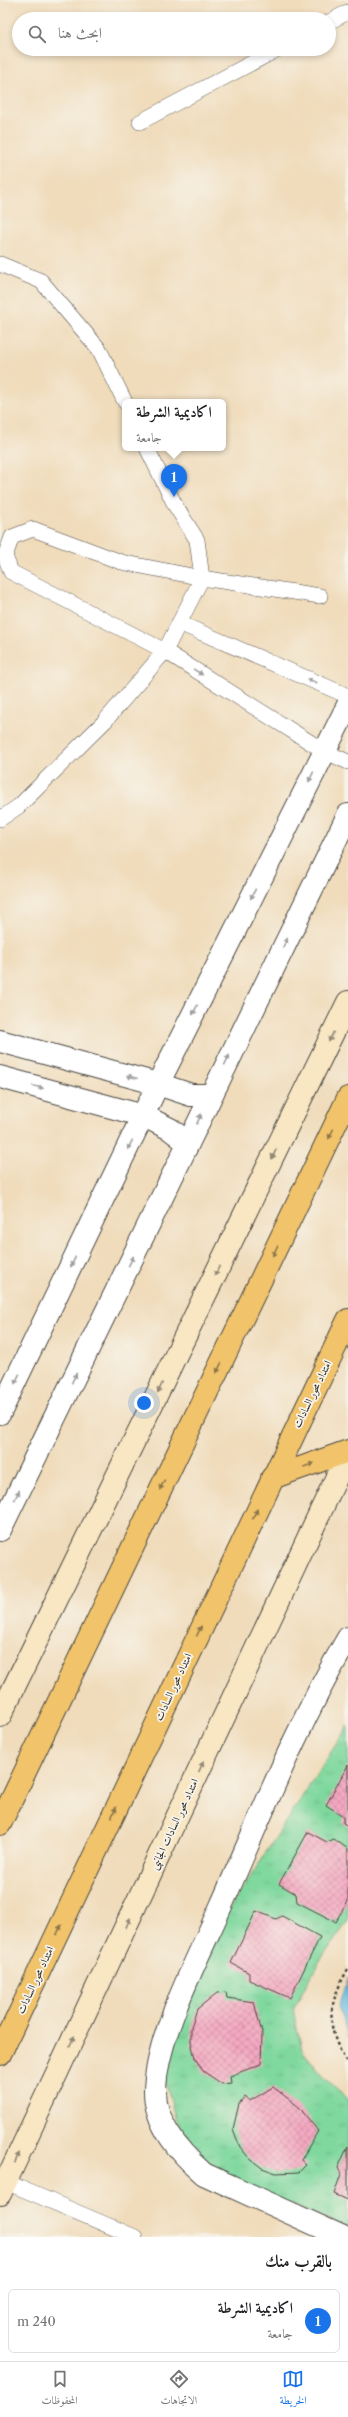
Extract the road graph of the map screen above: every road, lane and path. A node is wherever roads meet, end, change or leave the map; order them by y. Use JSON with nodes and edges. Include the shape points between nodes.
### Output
{"nodes":[{"id":1,"x":348,"y":12,"type":"edge"},
{"id":2,"x":336,"y":18,"type":"edge"},
{"id":3,"x":265,"y":56,"type":"edge"},
{"id":4,"x":140,"y":122,"type":"dead end"},
{"id":5,"x":0,"y":264,"type":"edge"},
{"id":6,"x":124,"y":399,"type":"edge"},
{"id":7,"x":148,"y":451,"type":"edge"},
{"id":8,"x":202,"y":578,"type":"junction"},
{"id":9,"x":320,"y":596,"type":"dead end"},
{"id":10,"x":179,"y":623,"type":"junction"},
{"id":11,"x":165,"y":651,"type":"junction"},
{"id":12,"x":348,"y":696,"type":"edge"},
{"id":13,"x":348,"y":705,"type":"edge"},
{"id":14,"x":324,"y":751,"type":"junction"},
{"id":15,"x":348,"y":762,"type":"edge"},
{"id":16,"x":348,"y":815,"type":"edge"},
{"id":17,"x":0,"y":819,"type":"edge"},
{"id":18,"x":348,"y":1002,"type":"edge"},
{"id":19,"x":0,"y":1041,"type":"edge"},
{"id":20,"x":0,"y":1077,"type":"edge"},
{"id":21,"x":158,"y":1084,"type":"junction"},
{"id":22,"x":210,"y":1095,"type":"junction"},
{"id":23,"x":348,"y":1098,"type":"edge"},
{"id":24,"x":144,"y":1116,"type":"junction"},
{"id":25,"x":188,"y":1143,"type":"junction"},
{"id":26,"x":348,"y":1320,"type":"edge"},
{"id":27,"x":0,"y":1413,"type":"edge"},
{"id":28,"x":348,"y":1452,"type":"edge"},
{"id":29,"x":272,"y":1478,"type":"junction"},
{"id":30,"x":0,"y":1530,"type":"edge"},
{"id":31,"x":348,"y":1638,"type":"edge"},
{"id":32,"x":0,"y":1716,"type":"edge"},
{"id":33,"x":0,"y":1824,"type":"edge"},
{"id":34,"x":348,"y":1969,"type":"edge"},
{"id":35,"x":0,"y":2054,"type":"edge"},
{"id":36,"x":348,"y":2064,"type":"edge"},
{"id":37,"x":3,"y":2188,"type":"edge"},
{"id":38,"x":135,"y":2237,"type":"edge"},
{"id":39,"x":343,"y":2237,"type":"edge"}],
"edges":[{"from":1,"to":2,"type":"lane"},
{"from":3,"to":4,"type":"lane"},
{"from":5,"to":6,"type":"lane","via":[[41,281],[99,349]]},
{"from":7,"to":8,"type":"lane","via":[[175,505],[197,540]]},
{"from":8,"to":9,"type":"lane"},
{"from":8,"to":10,"type":"lane"},
{"from":8,"to":11,"type":"lane","via":[[121,562],[33,529],[12,537],[5,556],[11,572]]},
{"from":10,"to":11,"type":"lane"},
{"from":12,"to":10,"type":"lane","one_way":true},
{"from":11,"to":14,"type":"lane","one_way":true},
{"from":11,"to":17,"type":"lane","via":[[104,721],[19,806]]},
{"from":13,"to":14,"type":"street"},
{"from":14,"to":15,"type":"lane"},
{"from":14,"to":21,"type":"street","one_way":true},
{"from":22,"to":16,"type":"street","one_way":true},
{"from":18,"to":32,"type":"street","one_way":true},
{"from":21,"to":19,"type":"street","one_way":true},
{"from":20,"to":24,"type":"street","one_way":true},
{"from":21,"to":22,"type":"street","via":[[191,1095]]},
{"from":21,"to":24,"type":"street"},
{"from":25,"to":22,"type":"street","one_way":true},
{"from":23,"to":33,"type":"main road","one_way":true},
{"from":24,"to":25,"type":"street","via":[[170,1128]]},
{"from":24,"to":27,"type":"street","one_way":true},
{"from":30,"to":25,"type":"street","one_way":true},
{"from":26,"to":29,"type":"main road","name":"امتداد محور السادات"},
{"from":29,"to":28,"type":"main road","one_way":true},
{"from":37,"to":28,"type":"street","name":"امتداد محور السادات الجانبى","one_way":true},
{"from":35,"to":29,"type":"main road","name":"امتداد محور السادات","one_way":true},
{"from":31,"to":39,"type":"street","via":[[299,1730],[178,2001],[160,2062],[155,2091],[160,2115],[170,2138],[185,2158],[204,2174]]},
{"from":34,"to":36,"type":"path","via":[[335,1995],[331,2013],[335,2044]]},
{"from":37,"to":38,"type":"lane"}]}
